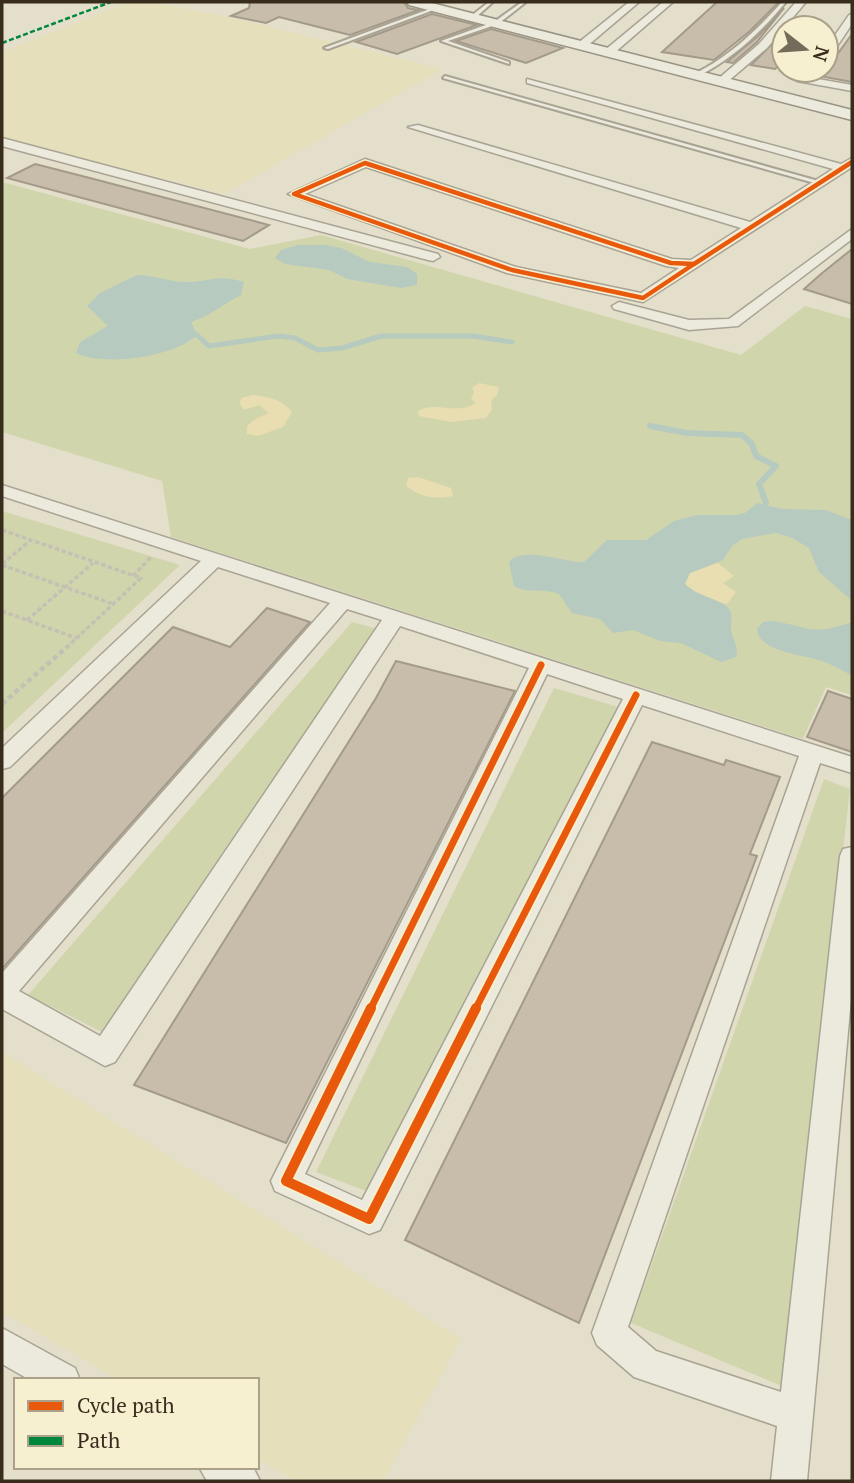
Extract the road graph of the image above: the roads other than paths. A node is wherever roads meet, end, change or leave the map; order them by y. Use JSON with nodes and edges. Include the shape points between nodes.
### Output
{"nodes":[{"id":1,"x":491,"y":2,"type":"edge"},
{"id":2,"x":524,"y":2,"type":"edge"},
{"id":3,"x":634,"y":2,"type":"edge"},
{"id":4,"x":668,"y":2,"type":"edge"},
{"id":5,"x":784,"y":2,"type":"edge"},
{"id":6,"x":801,"y":2,"type":"edge"},
{"id":7,"x":427,"y":4,"type":"edge"},
{"id":8,"x":473,"y":17,"type":"junction"},
{"id":9,"x":852,"y":17,"type":"edge"},
{"id":10,"x":496,"y":23,"type":"junction"},
{"id":11,"x":840,"y":35,"type":"edge"},
{"id":12,"x":582,"y":45,"type":"junction"},
{"id":13,"x":326,"y":48,"type":"dead end"},
{"id":14,"x":608,"y":52,"type":"junction"},
{"id":15,"x":507,"y":63,"type":"dead end"},
{"id":16,"x":696,"y":75,"type":"junction"},
{"id":17,"x":445,"y":77,"type":"dead end"},
{"id":18,"x":531,"y":81,"type":"dead end"},
{"id":19,"x":722,"y":81,"type":"junction"},
{"id":20,"x":796,"y":84,"type":"edge"},
{"id":21,"x":829,"y":84,"type":"edge"},
{"id":22,"x":852,"y":88,"type":"edge"},
{"id":23,"x":783,"y":97,"type":"junction"},
{"id":24,"x":850,"y":112,"type":"edge"},
{"id":25,"x":414,"y":127,"type":"dead end"},
{"id":26,"x":2,"y":142,"type":"edge"},
{"id":27,"x":848,"y":165,"type":"edge"},
{"id":28,"x":820,"y":183,"type":"junction"},
{"id":29,"x":753,"y":227,"type":"junction"},
{"id":30,"x":852,"y":233,"type":"edge"},
{"id":31,"x":694,"y":264,"type":"junction"},
{"id":32,"x":2,"y":490,"type":"edge"},
{"id":33,"x":215,"y":559,"type":"junction"},
{"id":34,"x":343,"y":601,"type":"junction"},
{"id":35,"x":395,"y":617,"type":"junction"},
{"id":36,"x":541,"y":665,"type":"junction"},
{"id":37,"x":636,"y":695,"type":"junction"},
{"id":38,"x":812,"y":752,"type":"junction"},
{"id":39,"x":2,"y":761,"type":"edge"},
{"id":40,"x":852,"y":765,"type":"edge"},
{"id":41,"x":852,"y":856,"type":"edge"},
{"id":42,"x":2,"y":994,"type":"edge"},
{"id":43,"x":2,"y":1346,"type":"edge"},
{"id":44,"x":59,"y":1378,"type":"edge"},
{"id":45,"x":796,"y":1415,"type":"junction"},
{"id":46,"x":221,"y":1469,"type":"edge"},
{"id":47,"x":242,"y":1481,"type":"edge"},
{"id":48,"x":789,"y":1481,"type":"edge"}],
"edges":[{"from":1,"to":8,"type":"lane"},
{"from":2,"to":10,"type":"lane"},
{"from":3,"to":12,"type":"street"},
{"from":4,"to":14,"type":"street"},
{"from":5,"to":16,"type":"lane","via":[[732,54]]},
{"from":6,"to":19,"type":"street","via":[[763,46]]},
{"from":7,"to":8,"type":"main road"},
{"from":7,"to":13,"type":"lane"},
{"from":8,"to":10,"type":"main road"},
{"from":9,"to":11,"type":"street"},
{"from":10,"to":12,"type":"main road"},
{"from":10,"to":15,"type":"lane","via":[[443,41]]},
{"from":12,"to":14,"type":"main road"},
{"from":14,"to":16,"type":"main road"},
{"from":16,"to":19,"type":"main road"},
{"from":17,"to":28,"type":"lane"},
{"from":18,"to":27,"type":"street"},
{"from":19,"to":23,"type":"main road"},
{"from":20,"to":23,"type":"street"},
{"from":21,"to":22,"type":"street"},
{"from":23,"to":24,"type":"main road"},
{"from":25,"to":29,"type":"street"},
{"from":26,"to":30,"type":"street","via":[[689,325],[733,323]]},
{"from":27,"to":28,"type":"street"},
{"from":28,"to":29,"type":"street"},
{"from":29,"to":31,"type":"street"},
{"from":31,"to":31,"type":"street","via":[[643,298],[512,270],[294,194],[365,163],[671,263]]},
{"from":32,"to":33,"type":"street"},
{"from":33,"to":34,"type":"street"},
{"from":33,"to":39,"type":"street"},
{"from":34,"to":35,"type":"street"},
{"from":34,"to":42,"type":"street"},
{"from":35,"to":36,"type":"street"},
{"from":35,"to":42,"type":"street","via":[[105,1053]]},
{"from":36,"to":37,"type":"street"},
{"from":36,"to":37,"type":"street","via":[[286,1181],[369,1219]]},
{"from":37,"to":38,"type":"street"},
{"from":38,"to":40,"type":"street"},
{"from":38,"to":45,"type":"street","via":[[609,1333],[646,1365]]},
{"from":41,"to":45,"type":"street"},
{"from":43,"to":44,"type":"street"},
{"from":45,"to":48,"type":"street"},
{"from":46,"to":47,"type":"street"}]}
